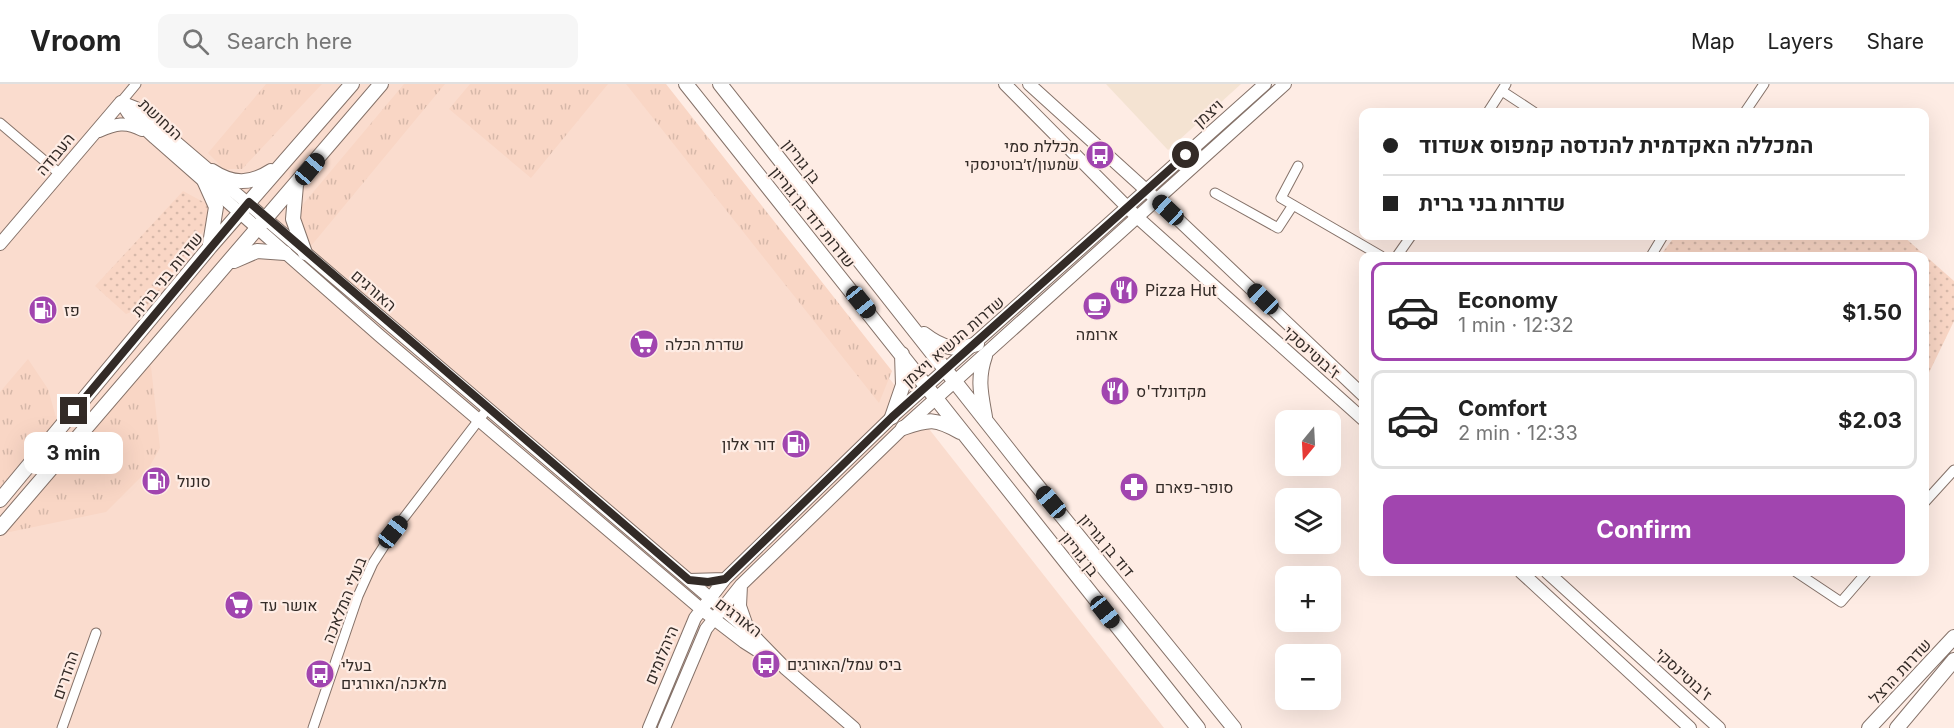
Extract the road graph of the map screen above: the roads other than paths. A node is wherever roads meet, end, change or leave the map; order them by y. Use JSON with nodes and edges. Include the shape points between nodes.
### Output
{"nodes":[{"id":1,"x":136,"y":84,"type":"edge"},
{"id":2,"x":352,"y":84,"type":"edge"},
{"id":3,"x":381,"y":84,"type":"edge"},
{"id":4,"x":686,"y":84,"type":"edge"},
{"id":5,"x":720,"y":84,"type":"edge"},
{"id":6,"x":1005,"y":84,"type":"edge"},
{"id":7,"x":1029,"y":84,"type":"edge"},
{"id":8,"x":1265,"y":84,"type":"edge"},
{"id":9,"x":1285,"y":84,"type":"edge"},
{"id":10,"x":1764,"y":84,"type":"edge"},
{"id":11,"x":1504,"y":88,"type":"edge"},
{"id":12,"x":121,"y":102,"type":"junction"},
{"id":13,"x":1491,"y":108,"type":"edge"},
{"id":14,"x":1529,"y":108,"type":"edge"},
{"id":15,"x":1748,"y":108,"type":"edge"},
{"id":16,"x":0,"y":123,"type":"edge"},
{"id":17,"x":95,"y":132,"type":"junction"},
{"id":18,"x":155,"y":138,"type":"junction"},
{"id":19,"x":288,"y":159,"type":"junction"},
{"id":20,"x":1298,"y":166,"type":"dead end"},
{"id":21,"x":60,"y":174,"type":"junction"},
{"id":22,"x":208,"y":175,"type":"junction"},
{"id":23,"x":297,"y":185,"type":"junction"},
{"id":24,"x":1146,"y":190,"type":"junction"},
{"id":25,"x":1215,"y":193,"type":"dead end"},
{"id":26,"x":1156,"y":199,"type":"junction"},
{"id":27,"x":1293,"y":205,"type":"junction"},
{"id":28,"x":244,"y":207,"type":"junction"},
{"id":29,"x":1128,"y":208,"type":"junction"},
{"id":30,"x":1137,"y":217,"type":"junction"},
{"id":31,"x":263,"y":224,"type":"junction"},
{"id":32,"x":0,"y":244,"type":"edge"},
{"id":33,"x":210,"y":247,"type":"junction"},
{"id":34,"x":1374,"y":252,"type":"edge"},
{"id":35,"x":285,"y":253,"type":"junction"},
{"id":36,"x":305,"y":253,"type":"junction"},
{"id":37,"x":227,"y":265,"type":"junction"},
{"id":38,"x":911,"y":325,"type":"junction"},
{"id":39,"x":977,"y":344,"type":"junction"},
{"id":40,"x":902,"y":354,"type":"junction"},
{"id":41,"x":985,"y":356,"type":"junction"},
{"id":42,"x":946,"y":369,"type":"junction"},
{"id":43,"x":956,"y":382,"type":"junction"},
{"id":44,"x":926,"y":386,"type":"junction"},
{"id":45,"x":1359,"y":391,"type":"edge"},
{"id":46,"x":937,"y":399,"type":"junction"},
{"id":47,"x":488,"y":408,"type":"junction"},
{"id":48,"x":1359,"y":416,"type":"edge"},
{"id":49,"x":892,"y":417,"type":"junction"},
{"id":50,"x":479,"y":420,"type":"junction"},
{"id":51,"x":986,"y":422,"type":"junction"},
{"id":52,"x":903,"y":428,"type":"junction"},
{"id":53,"x":966,"y":435,"type":"junction"},
{"id":54,"x":1954,"y":470,"type":"edge"},
{"id":55,"x":1929,"y":498,"type":"edge"},
{"id":56,"x":0,"y":500,"type":"edge"},
{"id":57,"x":0,"y":528,"type":"edge"},
{"id":58,"x":1525,"y":576,"type":"edge"},
{"id":59,"x":1551,"y":576,"type":"edge"},
{"id":60,"x":1802,"y":576,"type":"edge"},
{"id":61,"x":1864,"y":576,"type":"edge"},
{"id":62,"x":725,"y":579,"type":"junction"},
{"id":63,"x":689,"y":580,"type":"junction"},
{"id":64,"x":741,"y":585,"type":"junction"},
{"id":65,"x":709,"y":598,"type":"junction"},
{"id":66,"x":721,"y":608,"type":"junction"},
{"id":67,"x":701,"y":609,"type":"junction"},
{"id":68,"x":713,"y":619,"type":"junction"},
{"id":69,"x":748,"y":631,"type":"junction"},
{"id":70,"x":96,"y":633,"type":"dead end"},
{"id":71,"x":1954,"y":637,"type":"edge"},
{"id":72,"x":1954,"y":660,"type":"edge"},
{"id":73,"x":786,"y":669,"type":"junction"},
{"id":74,"x":63,"y":728,"type":"edge"},
{"id":75,"x":313,"y":728,"type":"edge"},
{"id":76,"x":649,"y":728,"type":"edge"},
{"id":77,"x":664,"y":728,"type":"edge"},
{"id":78,"x":854,"y":728,"type":"edge"},
{"id":79,"x":1198,"y":728,"type":"edge"},
{"id":80,"x":1234,"y":728,"type":"edge"},
{"id":81,"x":1690,"y":728,"type":"edge"},
{"id":82,"x":1719,"y":728,"type":"edge"},
{"id":83,"x":1869,"y":728,"type":"edge"},
{"id":84,"x":1897,"y":728,"type":"edge"}],
"edges":[{"from":1,"to":12,"type":"street","name":"העבודה"},
{"from":2,"to":19,"type":"main road","name":"שדרות בני ברית"},
{"from":3,"to":23,"type":"main road"},
{"from":4,"to":40,"type":"main road","name":"שדרות דוד בן גוריון"},
{"from":5,"to":38,"type":"main road","name":"בן גוריון"},
{"from":6,"to":29,"type":"street","name":"ז'בוטינסקי"},
{"from":7,"to":24,"type":"street","name":"ז'בוטינסקי"},
{"from":8,"to":24,"type":"street","name":"ויצמן"},
{"from":9,"to":26,"type":"street","name":"שדרות הנשיא ויצמן"},
{"from":10,"to":15,"type":"street"},
{"from":11,"to":13,"type":"street"},
{"from":11,"to":14,"type":"street"},
{"from":12,"to":17,"type":"street","name":"העבודה"},
{"from":12,"to":18,"type":"street","name":"הנחושת"},
{"from":12,"to":22,"type":"street","name":"הנחושת","via":[[136,108]]},
{"from":16,"to":21,"type":"street"},
{"from":17,"to":18,"type":"street","via":[[121,123],[133,124]]},
{"from":17,"to":21,"type":"street","name":"העבודה"},
{"from":18,"to":22,"type":"street","name":"הנחושת"},
{"from":19,"to":22,"type":"main road","via":[[246,182]]},
{"from":19,"to":28,"type":"main road","name":"שדרות בני ברית"},
{"from":20,"to":27,"type":"street","via":[[1281,198]]},
{"from":21,"to":32,"type":"street","name":"העבודה"},
{"from":22,"to":28,"type":"street","name":"הנחושת"},
{"from":22,"to":33,"type":"main road","via":[[216,207]]},
{"from":23,"to":31,"type":"main road"},
{"from":23,"to":36,"type":"main road","via":[[293,219]]},
{"from":24,"to":26,"type":"street","name":"ז'בוטינסקי"},
{"from":24,"to":29,"type":"street","name":"שדרות הנשיא ויצמן"},
{"from":25,"to":27,"type":"street","via":[[1278,228]]},
{"from":26,"to":30,"type":"street","name":"שדרות הנשיא ויצמן"},
{"from":26,"to":45,"type":"street","name":"ז'בוטינסקי"},
{"from":27,"to":34,"type":"street"},
{"from":28,"to":31,"type":"street","name":"האורגים"},
{"from":28,"to":33,"type":"main road","name":"שדרות בני ברית"},
{"from":29,"to":30,"type":"street","name":"ז'בוטינסקי"},
{"from":29,"to":39,"type":"street","name":"שדרות הנשיא ויצמן"},
{"from":30,"to":41,"type":"street","name":"שדרות הנשיא ויצמן"},
{"from":30,"to":48,"type":"street","name":"ז'בוטינסקי"},
{"from":31,"to":35,"type":"street","name":"האורגים"},
{"from":31,"to":36,"type":"street","name":"האורגים"},
{"from":31,"to":37,"type":"main road"},
{"from":33,"to":56,"type":"main road","name":"שדרות בני ברית"},
{"from":35,"to":37,"type":"main road","via":[[257,251]]},
{"from":35,"to":50,"type":"street","name":"האורגים"},
{"from":36,"to":47,"type":"street","name":"האורגים"},
{"from":37,"to":57,"type":"main road"},
{"from":38,"to":39,"type":"main road","via":[[948,348],[958,350]]},
{"from":38,"to":42,"type":"main road"},
{"from":39,"to":42,"type":"street","name":"שדרות הנשיא ויצמן"},
{"from":40,"to":44,"type":"main road","name":"שדרות דוד בן גוריון"},
{"from":40,"to":49,"type":"main road","via":[[903,385]]},
{"from":41,"to":43,"type":"street","name":"שדרות הנשיא ויצמן"},
{"from":41,"to":51,"type":"main road","via":[[979,384]]},
{"from":42,"to":43,"type":"main road"},
{"from":42,"to":44,"type":"street","name":"שדרות הנשיא ויצמן"},
{"from":43,"to":46,"type":"street","name":"שדרות הנשיא ויצמן"},
{"from":43,"to":51,"type":"main road","name":"דוד בן גוריון"},
{"from":44,"to":46,"type":"main road","name":"שדרות דוד בן גוריון"},
{"from":44,"to":49,"type":"street","name":"שדרות הנשיא ויצמן"},
{"from":46,"to":52,"type":"street","name":"שדרות הנשיא ויצמן"},
{"from":46,"to":53,"type":"main road","name":"בן גוריון"},
{"from":47,"to":50,"type":"street","name":"בעלי המלאכה"},
{"from":47,"to":63,"type":"street","name":"האורגים"},
{"from":49,"to":62,"type":"street","name":"שדרות הנשיא ויצמן"},
{"from":50,"to":67,"type":"street","name":"האורגים"},
{"from":50,"to":75,"type":"street","name":"בעלי המלאכה","via":[[373,563]]},
{"from":51,"to":80,"type":"main road","name":"דוד בן גוריון"},
{"from":52,"to":53,"type":"main road","via":[[927,420]]},
{"from":52,"to":64,"type":"street","name":"שדרות הנשיא ויצמן"},
{"from":53,"to":79,"type":"main road","name":"בן גוריון"},
{"from":54,"to":55,"type":"street"},
{"from":58,"to":81,"type":"street"},
{"from":59,"to":82,"type":"street","name":"ז'בוטינסקי"},
{"from":60,"to":61,"type":"street","via":[[1841,602]]},
{"from":62,"to":63,"type":"street"},
{"from":62,"to":65,"type":"street","name":"שדרות הנשיא ויצמן"},
{"from":63,"to":65,"type":"street","name":"האורגים"},
{"from":64,"to":66,"type":"street","name":"שדרות הנשיא ויצמן"},
{"from":64,"to":69,"type":"street","via":[[740,606]]},
{"from":65,"to":66,"type":"street","name":"האורגים"},
{"from":65,"to":67,"type":"street","name":"היהלומים"},
{"from":66,"to":68,"type":"street","name":"שדרות הנשיא ויצמן"},
{"from":66,"to":69,"type":"street","name":"האורגים"},
{"from":67,"to":68,"type":"street","name":"האורגים"},
{"from":67,"to":76,"type":"street","name":"היהלומים"},
{"from":68,"to":73,"type":"street","name":"האורגים"},
{"from":68,"to":77,"type":"street","name":"היהלומים"},
{"from":69,"to":73,"type":"street","name":"האורגים"},
{"from":70,"to":74,"type":"street","name":"ההדרים"},
{"from":71,"to":83,"type":"main road","name":"שדרות הרצל"},
{"from":72,"to":84,"type":"main road","name":"שדרות הרצל"},
{"from":73,"to":78,"type":"street","name":"האורגים"}]}
